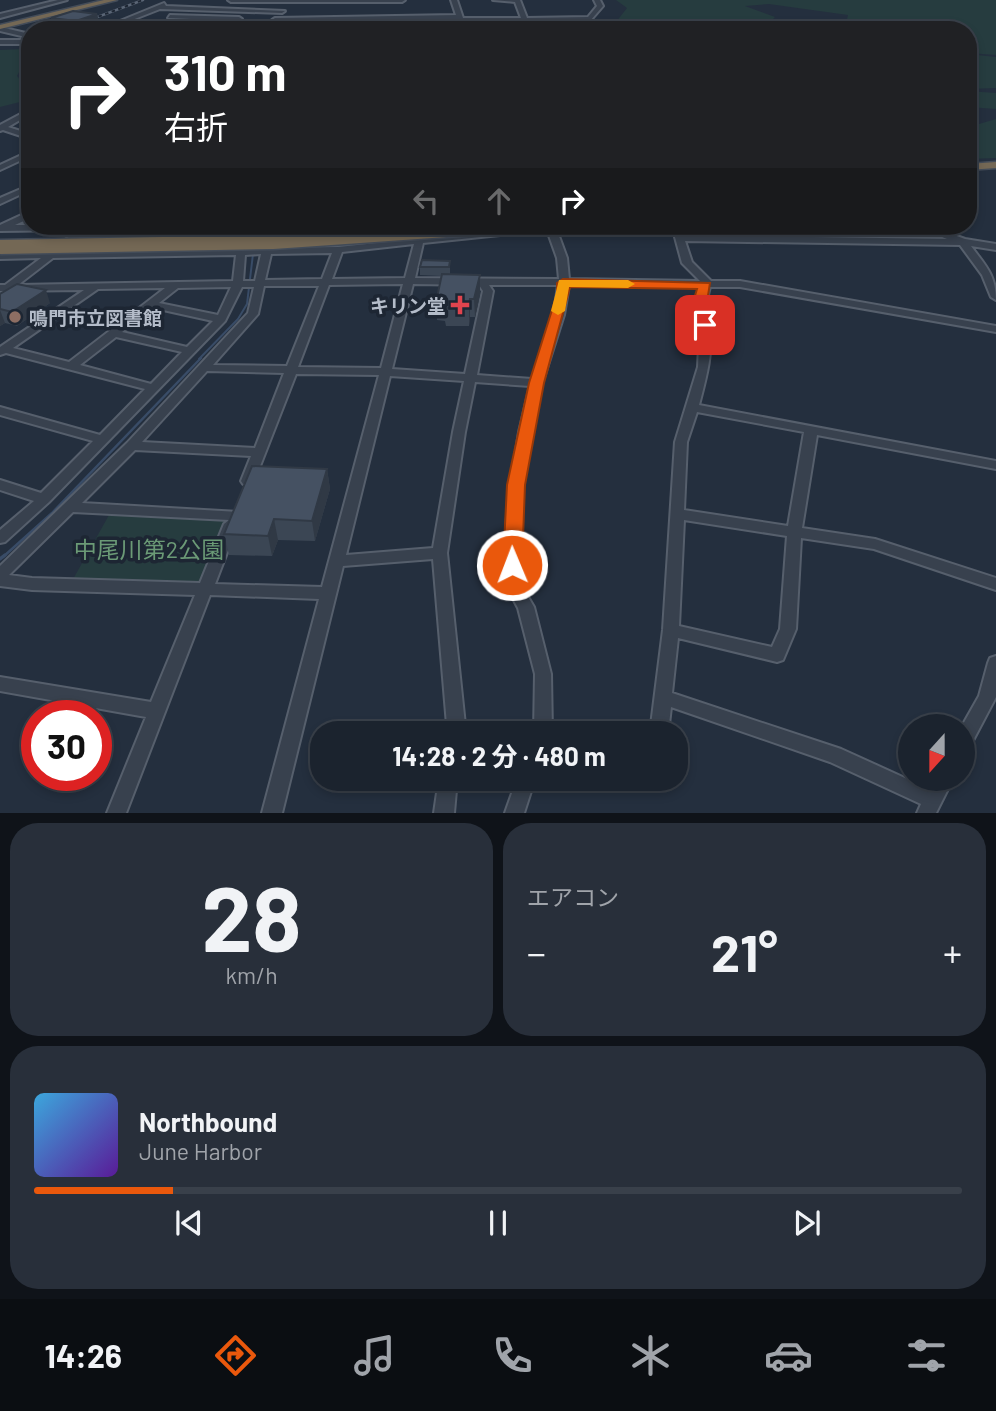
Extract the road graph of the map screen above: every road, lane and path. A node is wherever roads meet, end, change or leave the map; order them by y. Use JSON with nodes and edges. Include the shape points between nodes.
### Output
{"nodes":[{"id":1,"x":64,"y":0,"type":"edge"},
{"id":2,"x":113,"y":0,"type":"edge"},
{"id":3,"x":161,"y":0,"type":"edge"},
{"id":4,"x":177,"y":0,"type":"edge"},
{"id":5,"x":232,"y":0,"type":"edge"},
{"id":6,"x":246,"y":0,"type":"edge"},
{"id":7,"x":262,"y":0,"type":"edge"},
{"id":8,"x":290,"y":0,"type":"edge"},
{"id":9,"x":401,"y":0,"type":"edge"},
{"id":10,"x":454,"y":0,"type":"edge"},
{"id":11,"x":496,"y":0,"type":"edge"},
{"id":12,"x":597,"y":0,"type":"edge"},
{"id":13,"x":517,"y":1,"type":"edge"},
{"id":14,"x":158,"y":7,"type":"junction"},
{"id":15,"x":192,"y":8,"type":"junction"},
{"id":16,"x":246,"y":10,"type":"junction"},
{"id":17,"x":282,"y":11,"type":"junction"},
{"id":18,"x":0,"y":16,"type":"edge"},
{"id":19,"x":170,"y":17,"type":"junction"},
{"id":20,"x":461,"y":18,"type":"junction"},
{"id":21,"x":523,"y":18,"type":"junction"},
{"id":22,"x":239,"y":19,"type":"joint"},
{"id":23,"x":398,"y":19,"type":"junction"},
{"id":24,"x":590,"y":19,"type":"junction"},
{"id":25,"x":275,"y":20,"type":"joint"},
{"id":26,"x":360,"y":20,"type":"joint"},
{"id":27,"x":28,"y":21,"type":"edge"},
{"id":28,"x":123,"y":21,"type":"edge"},
{"id":29,"x":160,"y":21,"type":"edge"},
{"id":30,"x":462,"y":21,"type":"edge"},
{"id":31,"x":525,"y":21,"type":"edge"},
{"id":32,"x":593,"y":21,"type":"edge"},
{"id":33,"x":21,"y":23,"type":"edge"},
{"id":34,"x":0,"y":28,"type":"edge"},
{"id":35,"x":21,"y":34,"type":"edge"},
{"id":36,"x":0,"y":42,"type":"edge"},
{"id":37,"x":21,"y":42,"type":"edge"},
{"id":38,"x":21,"y":116,"type":"edge"},
{"id":39,"x":1,"y":128,"type":"edge"},
{"id":40,"x":21,"y":134,"type":"edge"},
{"id":41,"x":21,"y":158,"type":"edge"},
{"id":42,"x":996,"y":165,"type":"edge"},
{"id":43,"x":977,"y":166,"type":"edge"},
{"id":44,"x":0,"y":168,"type":"edge"},
{"id":45,"x":996,"y":174,"type":"edge"},
{"id":46,"x":977,"y":175,"type":"edge"},
{"id":47,"x":21,"y":191,"type":"edge"},
{"id":48,"x":0,"y":201,"type":"edge"},
{"id":49,"x":21,"y":220,"type":"edge"},
{"id":50,"x":21,"y":231,"type":"edge"},
{"id":51,"x":1,"y":232,"type":"edge"},
{"id":52,"x":21,"y":232,"type":"edge"},
{"id":53,"x":78,"y":235,"type":"edge"},
{"id":54,"x":247,"y":235,"type":"edge"},
{"id":55,"x":260,"y":235,"type":"edge"},
{"id":56,"x":374,"y":235,"type":"edge"},
{"id":57,"x":420,"y":235,"type":"edge"},
{"id":58,"x":481,"y":235,"type":"edge"},
{"id":59,"x":556,"y":235,"type":"edge"},
{"id":60,"x":679,"y":235,"type":"edge"},
{"id":61,"x":945,"y":235,"type":"edge"},
{"id":62,"x":681,"y":239,"type":"junction"},
{"id":63,"x":963,"y":242,"type":"junction"},
{"id":64,"x":418,"y":243,"type":"junction"},
{"id":65,"x":0,"y":247,"type":"edge"},
{"id":66,"x":996,"y":247,"type":"edge"},
{"id":67,"x":338,"y":250,"type":"junction"},
{"id":68,"x":254,"y":253,"type":"junction"},
{"id":69,"x":0,"y":256,"type":"edge"},
{"id":70,"x":53,"y":256,"type":"junction"},
{"id":71,"x":407,"y":281,"type":"junction"},
{"id":72,"x":326,"y":282,"type":"junction"},
{"id":73,"x":482,"y":282,"type":"junction"},
{"id":74,"x":563,"y":283,"type":"junction"},
{"id":75,"x":251,"y":284,"type":"junction"},
{"id":76,"x":175,"y":285,"type":"junction"},
{"id":77,"x":707,"y":285,"type":"junction"},
{"id":78,"x":95,"y":286,"type":"junction"},
{"id":79,"x":3,"y":290,"type":"edge"},
{"id":80,"x":996,"y":297,"type":"edge"},
{"id":81,"x":154,"y":305,"type":"junction"},
{"id":82,"x":221,"y":319,"type":"junction"},
{"id":83,"x":996,"y":329,"type":"edge"},
{"id":84,"x":116,"y":334,"type":"junction"},
{"id":85,"x":2,"y":350,"type":"edge"},
{"id":86,"x":190,"y":351,"type":"junction"},
{"id":87,"x":72,"y":366,"type":"junction"},
{"id":88,"x":206,"y":368,"type":"junction"},
{"id":89,"x":293,"y":370,"type":"junction"},
{"id":90,"x":384,"y":372,"type":"junction"},
{"id":91,"x":471,"y":378,"type":"junction"},
{"id":92,"x":536,"y":383,"type":"junction"},
{"id":93,"x":154,"y":388,"type":"junction"},
{"id":94,"x":692,"y":407,"type":"junction"},
{"id":95,"x":0,"y":411,"type":"edge"},
{"id":96,"x":811,"y":431,"type":"junction"},
{"id":97,"x":103,"y":440,"type":"junction"},
{"id":98,"x":132,"y":446,"type":"junction"},
{"id":99,"x":260,"y":452,"type":"junction"},
{"id":100,"x":996,"y":465,"type":"edge"},
{"id":101,"x":0,"y":485,"type":"edge"},
{"id":102,"x":44,"y":499,"type":"junction"},
{"id":103,"x":239,"y":503,"type":"junction"},
{"id":104,"x":73,"y":507,"type":"junction"},
{"id":105,"x":678,"y":514,"type":"junction"},
{"id":106,"x":794,"y":532,"type":"junction"},
{"id":107,"x":0,"y":538,"type":"edge"},
{"id":108,"x":440,"y":552,"type":"junction"},
{"id":109,"x":336,"y":561,"type":"junction"},
{"id":110,"x":0,"y":577,"type":"edge"},
{"id":111,"x":996,"y":584,"type":"edge"},
{"id":112,"x":207,"y":587,"type":"junction"},
{"id":113,"x":328,"y":593,"type":"junction"},
{"id":114,"x":671,"y":630,"type":"junction"},
{"id":115,"x":996,"y":663,"type":"edge"},
{"id":116,"x":0,"y":684,"type":"edge"},
{"id":117,"x":665,"y":698,"type":"junction"},
{"id":118,"x":157,"y":711,"type":"junction"},
{"id":119,"x":975,"y":720,"type":"edge"},
{"id":120,"x":456,"y":721,"type":"edge"},
{"id":121,"x":542,"y":721,"type":"edge"},
{"id":122,"x":661,"y":721,"type":"edge"},
{"id":123,"x":447,"y":791,"type":"edge"},
{"id":124,"x":522,"y":791,"type":"edge"},
{"id":125,"x":930,"y":806,"type":"edge"},
{"id":126,"x":116,"y":813,"type":"edge"},
{"id":127,"x":272,"y":813,"type":"edge"},
{"id":128,"x":444,"y":813,"type":"edge"},
{"id":129,"x":514,"y":813,"type":"edge"}],
"edges":[{"from":1,"to":18,"type":"street"},
{"from":2,"to":27,"type":"highway"},
{"from":3,"to":14,"type":"street"},
{"from":4,"to":14,"type":"street"},
{"from":5,"to":6,"type":"street"},
{"from":6,"to":7,"type":"street"},
{"from":7,"to":8,"type":"street"},
{"from":8,"to":9,"type":"street"},
{"from":8,"to":17,"type":"street"},
{"from":9,"to":23,"type":"street"},
{"from":10,"to":20,"type":"street"},
{"from":11,"to":13,"type":"street"},
{"from":12,"to":24,"type":"street","via":[[600,6]]},
{"from":13,"to":21,"type":"street"},
{"from":14,"to":15,"type":"street"},
{"from":14,"to":28,"type":"street"},
{"from":15,"to":16,"type":"street"},
{"from":15,"to":19,"type":"street"},
{"from":16,"to":17,"type":"street"},
{"from":16,"to":22,"type":"street"},
{"from":17,"to":25,"type":"street"},
{"from":19,"to":22,"type":"street"},
{"from":19,"to":29,"type":"street"},
{"from":20,"to":21,"type":"street"},
{"from":20,"to":23,"type":"street"},
{"from":20,"to":30,"type":"street"},
{"from":21,"to":24,"type":"street"},
{"from":21,"to":31,"type":"street"},
{"from":23,"to":26,"type":"street"},
{"from":24,"to":32,"type":"street"},
{"from":25,"to":26,"type":"street"},
{"from":33,"to":34,"type":"highway"},
{"from":34,"to":35,"type":"street"},
{"from":36,"to":37,"type":"street"},
{"from":38,"to":39,"type":"street"},
{"from":39,"to":40,"type":"street"},
{"from":41,"to":44,"type":"street"},
{"from":42,"to":43,"type":"highway"},
{"from":45,"to":46,"type":"highway"},
{"from":47,"to":48,"type":"street"},
{"from":49,"to":51,"type":"street"},
{"from":50,"to":51,"type":"street"},
{"from":51,"to":52,"type":"highway","bridge":true},
{"from":53,"to":70,"type":"street"},
{"from":54,"to":68,"type":"street"},
{"from":55,"to":68,"type":"street"},
{"from":56,"to":65,"type":"highway","bridge":true,"via":[[273,242]]},
{"from":57,"to":64,"type":"street"},
{"from":58,"to":64,"type":"street"},
{"from":59,"to":74,"type":"street","via":[[564,254]]},
{"from":60,"to":62,"type":"street"},
{"from":61,"to":63,"type":"street"},
{"from":62,"to":63,"type":"street"},
{"from":62,"to":77,"type":"street","via":[[687,263]]},
{"from":63,"to":66,"type":"street"},
{"from":63,"to":80,"type":"street","via":[[987,275]]},
{"from":64,"to":67,"type":"street"},
{"from":64,"to":71,"type":"street"},
{"from":67,"to":68,"type":"street"},
{"from":67,"to":72,"type":"street"},
{"from":68,"to":70,"type":"street"},
{"from":68,"to":75,"type":"street"},
{"from":68,"to":75,"type":"street"},
{"from":69,"to":70,"type":"street"},
{"from":70,"to":79,"type":"street"},
{"from":71,"to":72,"type":"street"},
{"from":71,"to":73,"type":"street"},
{"from":71,"to":90,"type":"street"},
{"from":72,"to":75,"type":"street"},
{"from":72,"to":89,"type":"street"},
{"from":73,"to":74,"type":"street"},
{"from":73,"to":91,"type":"street","via":[[488,291]]},
{"from":74,"to":77,"type":"street"},
{"from":74,"to":92,"type":"street","via":[[564,294]]},
{"from":75,"to":76,"type":"street"},
{"from":75,"to":82,"type":"street"},
{"from":75,"to":88,"type":"street","via":[[253,313]]},
{"from":76,"to":78,"type":"street"},
{"from":76,"to":81,"type":"street"},
{"from":77,"to":83,"type":"street","via":[[771,288]]},
{"from":77,"to":94,"type":"street","via":[[700,302],[705,325],[704,367]]},
{"from":78,"to":79,"type":"street"},
{"from":78,"to":85,"type":"street"},
{"from":81,"to":82,"type":"street"},
{"from":81,"to":84,"type":"street"},
{"from":82,"to":86,"type":"street"},
{"from":84,"to":86,"type":"street"},
{"from":84,"to":87,"type":"street"},
{"from":85,"to":87,"type":"street"},
{"from":86,"to":93,"type":"street"},
{"from":87,"to":93,"type":"street"},
{"from":88,"to":89,"type":"street"},
{"from":88,"to":98,"type":"street"},
{"from":89,"to":90,"type":"street"},
{"from":89,"to":99,"type":"street"},
{"from":90,"to":91,"type":"street"},
{"from":90,"to":109,"type":"street"},
{"from":91,"to":92,"type":"street"},
{"from":91,"to":108,"type":"street"},
{"from":92,"to":121,"type":"street","via":[[516,485],[511,546],[513,583],[526,607],[543,674]]},
{"from":93,"to":97,"type":"street"},
{"from":94,"to":96,"type":"street"},
{"from":94,"to":105,"type":"street","via":[[681,442]]},
{"from":95,"to":97,"type":"street"},
{"from":96,"to":100,"type":"street"},
{"from":96,"to":106,"type":"street"},
{"from":97,"to":102,"type":"street"},
{"from":98,"to":99,"type":"street"},
{"from":98,"to":104,"type":"street"},
{"from":99,"to":103,"type":"street"},
{"from":101,"to":102,"type":"street"},
{"from":102,"to":107,"type":"street"},
{"from":103,"to":104,"type":"street"},
{"from":103,"to":112,"type":"street"},
{"from":104,"to":110,"type":"street"},
{"from":105,"to":106,"type":"street"},
{"from":105,"to":114,"type":"street"},
{"from":106,"to":111,"type":"street","via":[[875,544]]},
{"from":106,"to":114,"type":"street","via":[[788,629],[777,654]]},
{"from":108,"to":109,"type":"street"},
{"from":108,"to":120,"type":"street"},
{"from":109,"to":113,"type":"street"},
{"from":110,"to":112,"type":"street","via":[[32,584]]},
{"from":112,"to":113,"type":"street"},
{"from":112,"to":118,"type":"street"},
{"from":113,"to":127,"type":"street"},
{"from":114,"to":117,"type":"street"},
{"from":115,"to":119,"type":"street"},
{"from":116,"to":118,"type":"street"},
{"from":117,"to":122,"type":"street"},
{"from":117,"to":125,"type":"street","via":[[835,755]]},
{"from":118,"to":126,"type":"street"},
{"from":123,"to":128,"type":"street"},
{"from":124,"to":129,"type":"street"}]}
